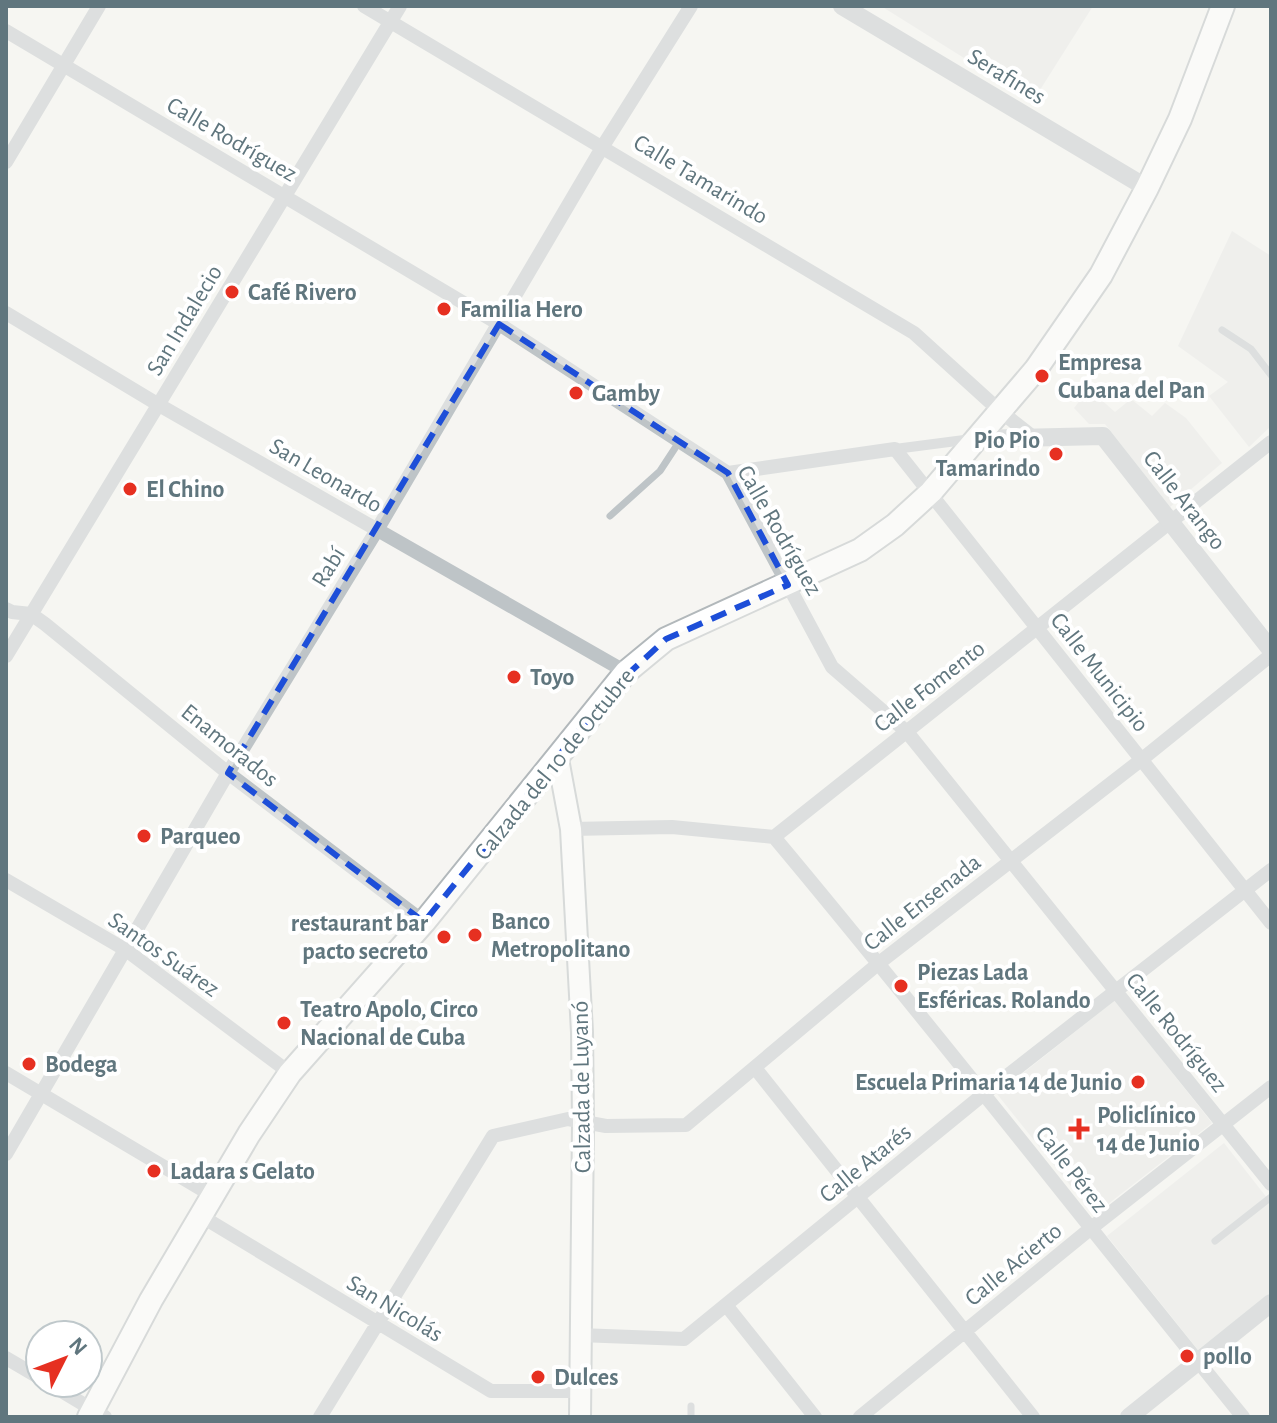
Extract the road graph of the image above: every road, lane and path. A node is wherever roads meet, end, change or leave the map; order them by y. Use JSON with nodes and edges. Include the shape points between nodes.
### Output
{"nodes":[{"id":1,"x":99,"y":6,"type":"edge"},
{"id":2,"x":364,"y":6,"type":"edge"},
{"id":3,"x":400,"y":6,"type":"edge"},
{"id":4,"x":691,"y":6,"type":"edge"},
{"id":5,"x":842,"y":6,"type":"edge"},
{"id":6,"x":1223,"y":6,"type":"edge"},
{"id":7,"x":390,"y":22,"type":"junction"},
{"id":8,"x":6,"y":31,"type":"edge"},
{"id":9,"x":62,"y":65,"type":"junction"},
{"id":10,"x":603,"y":146,"type":"junction"},
{"id":11,"x":6,"y":162,"type":"edge"},
{"id":12,"x":1147,"y":188,"type":"junction"},
{"id":13,"x":284,"y":195,"type":"junction"},
{"id":14,"x":6,"y":313,"type":"edge"},
{"id":15,"x":499,"y":324,"type":"junction"},
{"id":16,"x":1222,"y":330,"type":"dead end"},
{"id":17,"x":1271,"y":375,"type":"edge"},
{"id":18,"x":159,"y":405,"type":"junction"},
{"id":19,"x":1000,"y":411,"type":"junction"},
{"id":20,"x":1033,"y":437,"type":"junction"},
{"id":21,"x":974,"y":439,"type":"junction"},
{"id":22,"x":679,"y":442,"type":"junction"},
{"id":23,"x":1271,"y":442,"type":"edge"},
{"id":24,"x":895,"y":449,"type":"junction"},
{"id":25,"x":728,"y":473,"type":"junction"},
{"id":26,"x":931,"y":492,"type":"junction"},
{"id":27,"x":610,"y":516,"type":"dead end"},
{"id":28,"x":1172,"y":521,"type":"junction"},
{"id":29,"x":377,"y":530,"type":"junction"},
{"id":30,"x":788,"y":585,"type":"junction"},
{"id":31,"x":6,"y":609,"type":"edge"},
{"id":32,"x":31,"y":614,"type":"junction"},
{"id":33,"x":1037,"y":629,"type":"junction"},
{"id":34,"x":1271,"y":652,"type":"edge"},
{"id":35,"x":6,"y":656,"type":"edge"},
{"id":36,"x":626,"y":672,"type":"junction"},
{"id":37,"x":907,"y":732,"type":"junction"},
{"id":38,"x":558,"y":759,"type":"junction"},
{"id":39,"x":1141,"y":760,"type":"junction"},
{"id":40,"x":228,"y":773,"type":"junction"},
{"id":41,"x":571,"y":829,"type":"junction"},
{"id":42,"x":774,"y":837,"type":"junction"},
{"id":43,"x":1010,"y":861,"type":"junction"},
{"id":44,"x":1271,"y":870,"type":"edge"},
{"id":45,"x":6,"y":880,"type":"edge"},
{"id":46,"x":1245,"y":890,"type":"junction"},
{"id":47,"x":424,"y":922,"type":"junction"},
{"id":48,"x":1271,"y":923,"type":"edge"},
{"id":49,"x":126,"y":950,"type":"junction"},
{"id":50,"x":879,"y":963,"type":"junction"},
{"id":51,"x":1116,"y":991,"type":"junction"},
{"id":52,"x":755,"y":1068,"type":"junction"},
{"id":53,"x":6,"y":1073,"type":"edge"},
{"id":54,"x":290,"y":1073,"type":"junction"},
{"id":55,"x":1271,"y":1087,"type":"edge"},
{"id":56,"x":985,"y":1093,"type":"junction"},
{"id":57,"x":42,"y":1094,"type":"junction"},
{"id":58,"x":583,"y":1123,"type":"junction"},
{"id":59,"x":1223,"y":1124,"type":"junction"},
{"id":60,"x":6,"y":1154,"type":"edge"},
{"id":61,"x":1271,"y":1184,"type":"edge"},
{"id":62,"x":213,"y":1196,"type":"junction"},
{"id":63,"x":1271,"y":1197,"type":"edge"},
{"id":64,"x":856,"y":1198,"type":"junction"},
{"id":65,"x":201,"y":1216,"type":"junction"},
{"id":66,"x":1090,"y":1229,"type":"junction"},
{"id":67,"x":1215,"y":1241,"type":"dead end"},
{"id":68,"x":1271,"y":1303,"type":"edge"},
{"id":69,"x":726,"y":1305,"type":"junction"},
{"id":70,"x":376,"y":1323,"type":"junction"},
{"id":71,"x":965,"y":1332,"type":"junction"},
{"id":72,"x":579,"y":1335,"type":"junction"},
{"id":73,"x":6,"y":1358,"type":"edge"},
{"id":74,"x":1198,"y":1362,"type":"junction"},
{"id":75,"x":24,"y":1369,"type":"edge"},
{"id":76,"x":579,"y":1391,"type":"junction"},
{"id":77,"x":73,"y":1399,"type":"edge"},
{"id":78,"x":691,"y":1406,"type":"dead end"},
{"id":79,"x":96,"y":1414,"type":"edge"},
{"id":80,"x":320,"y":1417,"type":"edge"},
{"id":81,"x":580,"y":1417,"type":"edge"},
{"id":82,"x":691,"y":1417,"type":"edge"},
{"id":83,"x":815,"y":1417,"type":"edge"},
{"id":84,"x":860,"y":1417,"type":"edge"},
{"id":85,"x":1033,"y":1417,"type":"edge"},
{"id":86,"x":1129,"y":1417,"type":"edge"},
{"id":87,"x":1243,"y":1417,"type":"edge"}],
"edges":[{"from":1,"to":9,"type":"street"},
{"from":2,"to":7,"type":"street","name":"Calle Tamarindo"},
{"from":3,"to":7,"type":"street","name":"San Indalecio"},
{"from":4,"to":10,"type":"street","name":"Rabí"},
{"from":5,"to":12,"type":"street","name":"Serafines"},
{"from":6,"to":12,"type":"main road","name":"Calzada del 10 de Octubre"},
{"from":7,"to":10,"type":"street","name":"Calle Tamarindo"},
{"from":7,"to":13,"type":"street","name":"San Indalecio"},
{"from":8,"to":9,"type":"street","name":"Calle Rodríguez"},
{"from":9,"to":11,"type":"street"},
{"from":9,"to":13,"type":"street","name":"Calle Rodríguez"},
{"from":10,"to":15,"type":"street","name":"Rabí"},
{"from":10,"to":19,"type":"street","name":"Calle Tamarindo","via":[[914,333]]},
{"from":12,"to":19,"type":"main road","name":"Calzada del 10 de Octubre","via":[[1071,322]]},
{"from":13,"to":15,"type":"street","name":"Calle Rodríguez"},
{"from":13,"to":18,"type":"street","name":"San Indalecio"},
{"from":14,"to":18,"type":"street","name":"San Leonardo"},
{"from":15,"to":22,"type":"street","name":"Calle Rodríguez"},
{"from":15,"to":29,"type":"street","name":"Rabí"},
{"from":16,"to":17,"type":"lane","via":[[1251,349]]},
{"from":18,"to":29,"type":"street","name":"San Leonardo"},
{"from":18,"to":32,"type":"street","name":"San Indalecio"},
{"from":19,"to":20,"type":"street"},
{"from":19,"to":21,"type":"main road","name":"Calzada del 10 de Octubre"},
{"from":20,"to":21,"type":"street","name":"Calle Arango"},
{"from":20,"to":28,"type":"street","name":"Calle Arango","via":[[1103,436]]},
{"from":21,"to":24,"type":"street"},
{"from":21,"to":26,"type":"main road","name":"Calzada del 10 de Octubre"},
{"from":22,"to":25,"type":"street","name":"Calle Rodríguez"},
{"from":22,"to":27,"type":"lane","via":[[660,471]]},
{"from":23,"to":28,"type":"street","name":"Calle Fomento"},
{"from":24,"to":25,"type":"street"},
{"from":24,"to":26,"type":"street","name":"Calle Municipio"},
{"from":25,"to":30,"type":"street","name":"Calle Rodríguez"},
{"from":26,"to":30,"type":"main road","name":"Calzada del 10 de Octubre","via":[[860,550]]},
{"from":26,"to":33,"type":"street","name":"Calle Municipio"},
{"from":28,"to":33,"type":"street","name":"Calle Fomento"},
{"from":28,"to":34,"type":"street","name":"Calle Arango"},
{"from":29,"to":36,"type":"street","name":"San Leonardo"},
{"from":29,"to":40,"type":"street","name":"Rabí"},
{"from":30,"to":36,"type":"main road","name":"Calzada del 10 de Octubre","via":[[666,639]]},
{"from":30,"to":37,"type":"street","name":"Calle Rodríguez","via":[[833,669]]},
{"from":31,"to":32,"type":"street","name":"Enamorados"},
{"from":32,"to":35,"type":"street","name":"San Indalecio"},
{"from":32,"to":40,"type":"street","name":"Enamorados"},
{"from":33,"to":37,"type":"street","name":"Calle Fomento"},
{"from":33,"to":39,"type":"street","name":"Calle Municipio"},
{"from":34,"to":39,"type":"street","name":"Calle Ensenada"},
{"from":36,"to":38,"type":"main road","name":"Calzada del 10 de Octubre"},
{"from":37,"to":42,"type":"street","name":"Calle Fomento"},
{"from":37,"to":43,"type":"street","name":"Calle Rodríguez"},
{"from":38,"to":41,"type":"main road","name":"Calzada de Luyanó"},
{"from":38,"to":47,"type":"main road","name":"Calzada del 10 de Octubre"},
{"from":39,"to":43,"type":"street","name":"Calle Ensenada"},
{"from":39,"to":46,"type":"street","name":"Calle Municipio"},
{"from":40,"to":47,"type":"street","name":"Enamorados"},
{"from":40,"to":49,"type":"street","name":"Rabí"},
{"from":41,"to":42,"type":"street","via":[[672,827]]},
{"from":41,"to":58,"type":"main road","name":"Calzada de Luyanó"},
{"from":42,"to":50,"type":"street","name":"Calle Pérez"},
{"from":43,"to":50,"type":"street","name":"Calle Ensenada"},
{"from":43,"to":51,"type":"street","name":"Calle Rodríguez"},
{"from":44,"to":46,"type":"street","name":"Calle Atarés"},
{"from":45,"to":49,"type":"street","name":"Santos Suárez"},
{"from":46,"to":48,"type":"street","name":"Calle Municipio"},
{"from":46,"to":51,"type":"street","name":"Calle Atarés"},
{"from":47,"to":54,"type":"main road","name":"Calzada del 10 de Octubre"},
{"from":49,"to":54,"type":"street","name":"Santos Suárez"},
{"from":49,"to":57,"type":"street","name":"Rabí"},
{"from":50,"to":52,"type":"street","name":"Calle Ensenada"},
{"from":50,"to":56,"type":"street","name":"Calle Pérez"},
{"from":51,"to":56,"type":"street","name":"Calle Atarés"},
{"from":51,"to":59,"type":"street","name":"Calle Rodríguez"},
{"from":52,"to":58,"type":"street","name":"Calle Ensenada","via":[[682,1126]]},
{"from":52,"to":64,"type":"street"},
{"from":53,"to":57,"type":"street"},
{"from":54,"to":62,"type":"main road","name":"Calzada del 10 de Octubre"},
{"from":55,"to":59,"type":"street","name":"Calle Acierto"},
{"from":56,"to":64,"type":"street","name":"Calle Atarés"},
{"from":56,"to":66,"type":"street","name":"Calle Pérez"},
{"from":57,"to":60,"type":"street","name":"Rabí"},
{"from":57,"to":62,"type":"street"},
{"from":58,"to":70,"type":"street","name":"Calle Ensenada","via":[[568,1119],[493,1136]]},
{"from":58,"to":72,"type":"main road","name":"Calzada de Luyanó"},
{"from":59,"to":61,"type":"street","name":"Calle Rodríguez"},
{"from":59,"to":66,"type":"street","name":"Calle Acierto"},
{"from":62,"to":65,"type":"main road","name":"Calzada del 10 de Octubre"},
{"from":63,"to":67,"type":"lane"},
{"from":64,"to":69,"type":"street","name":"Calle Atarés"},
{"from":64,"to":71,"type":"street"},
{"from":65,"to":70,"type":"street","name":"San Nicolás"},
{"from":65,"to":79,"type":"main road","name":"Calzada del 10 de Octubre","via":[[151,1300]]},
{"from":66,"to":71,"type":"street","name":"Calle Acierto"},
{"from":66,"to":74,"type":"street","name":"Calle Pérez"},
{"from":68,"to":74,"type":"street"},
{"from":69,"to":72,"type":"street","name":"Calle Atarés","via":[[684,1339]]},
{"from":69,"to":83,"type":"street"},
{"from":70,"to":76,"type":"street","name":"San Nicolás","via":[[491,1391]]},
{"from":70,"to":80,"type":"street","name":"Calle Ensenada"},
{"from":71,"to":84,"type":"street","name":"Calle Acierto"},
{"from":71,"to":85,"type":"street"},
{"from":72,"to":76,"type":"main road","name":"Calzada de Luyanó"},
{"from":73,"to":75,"type":"street"},
{"from":74,"to":86,"type":"street"},
{"from":74,"to":87,"type":"street","name":"Calle Pérez"},
{"from":76,"to":81,"type":"main road","name":"Calzada de Luyanó"},
{"from":77,"to":79,"type":"street"},
{"from":78,"to":82,"type":"lane"}]}
